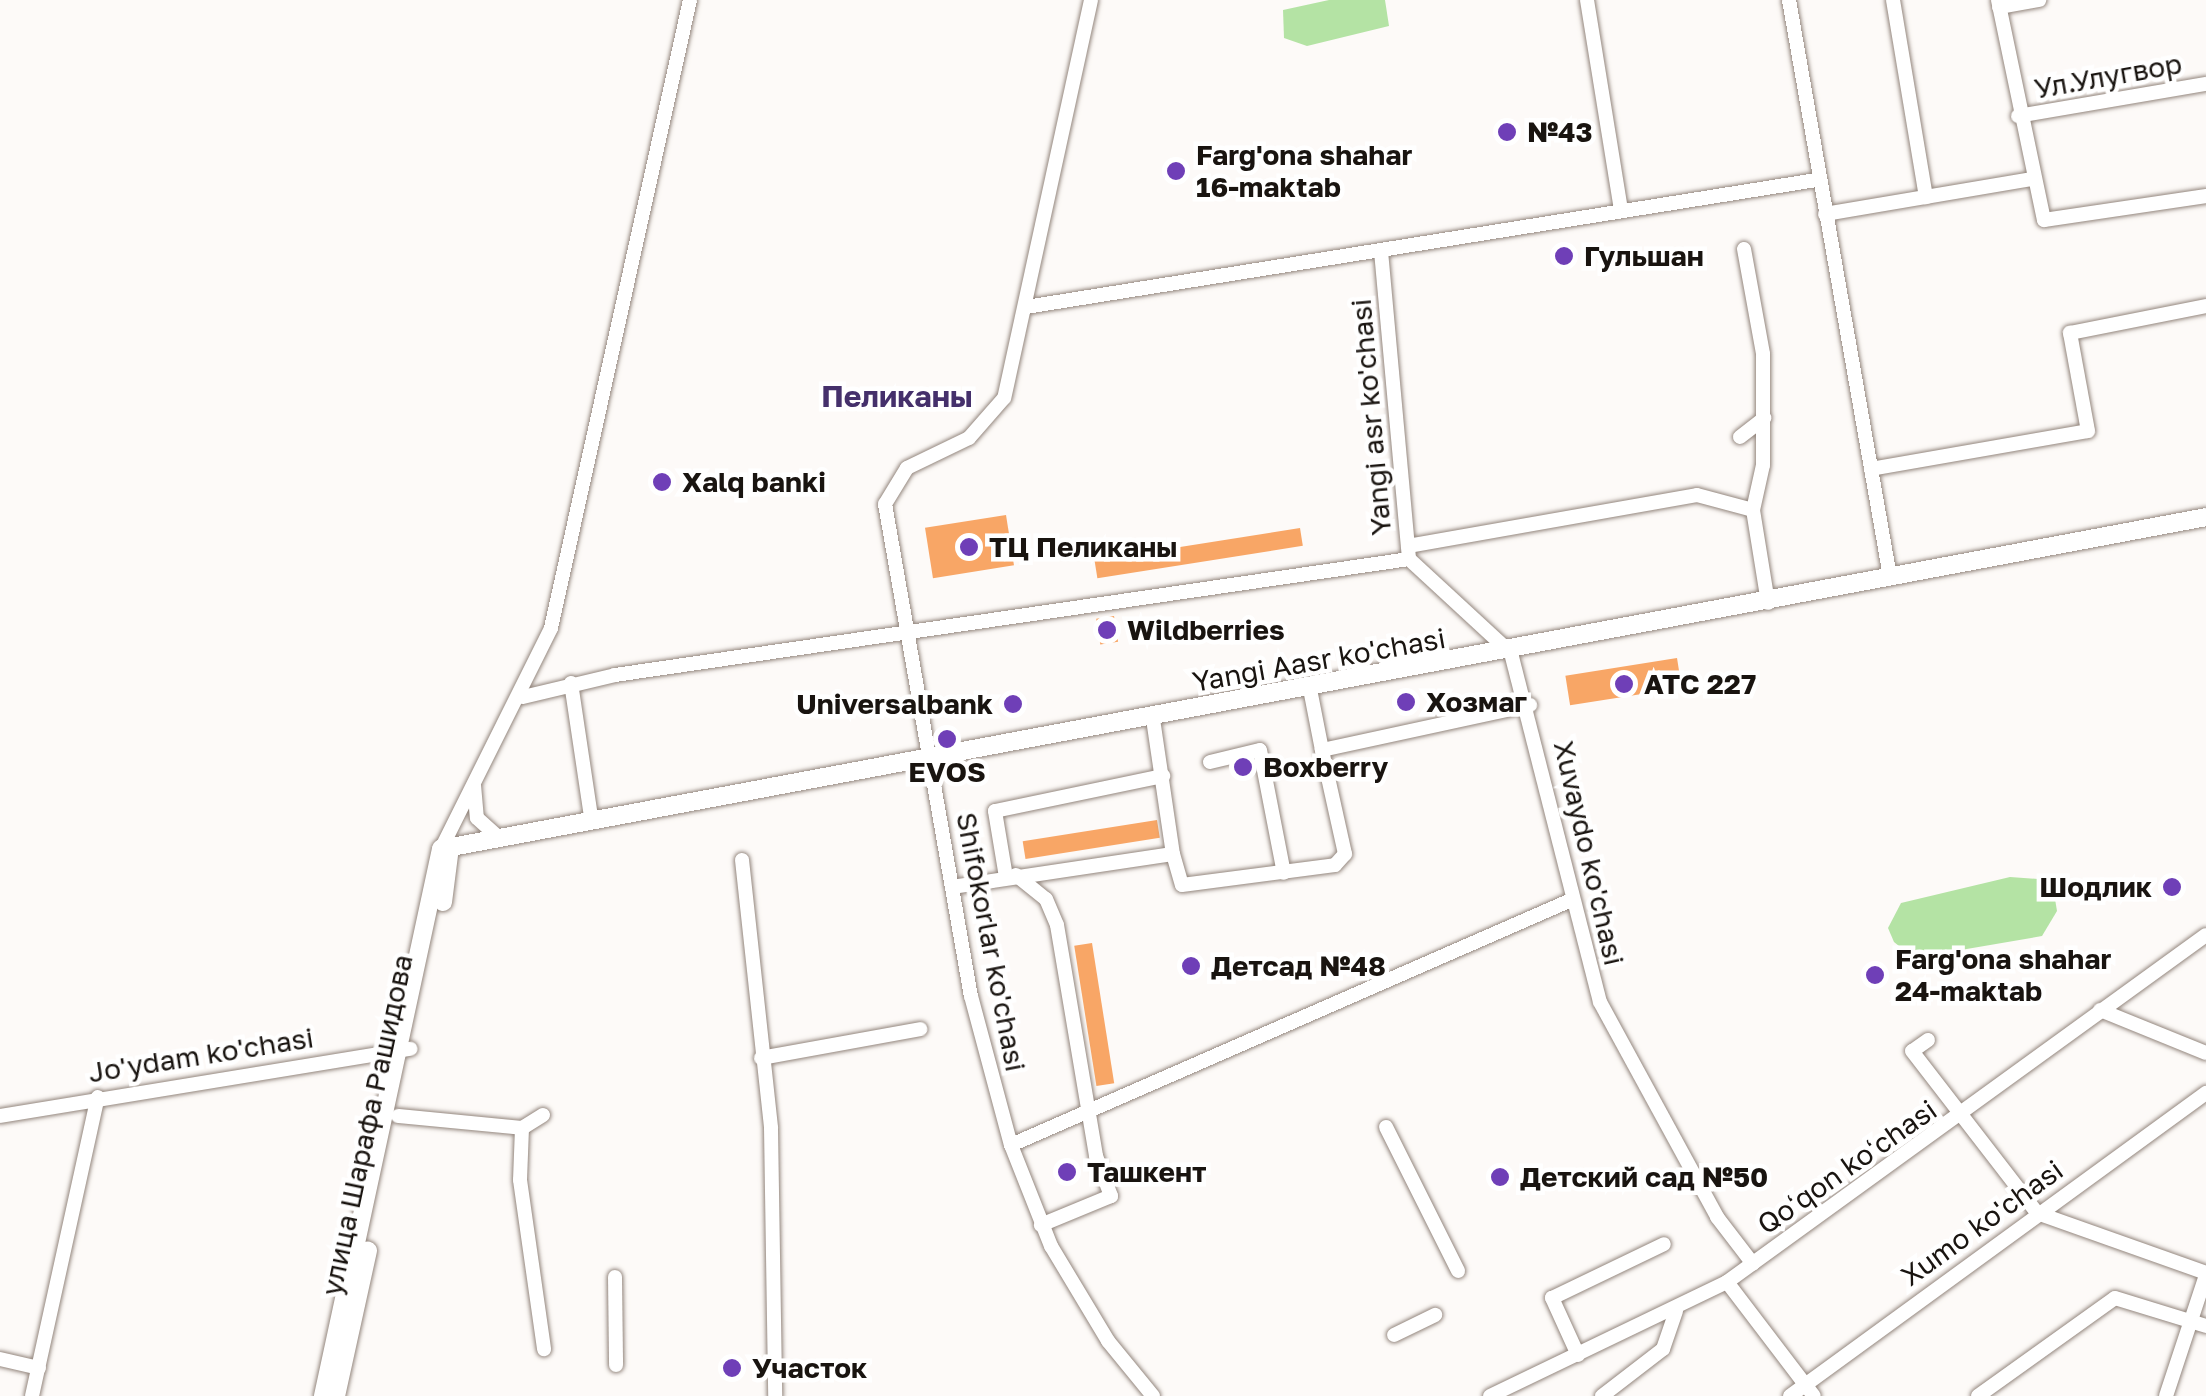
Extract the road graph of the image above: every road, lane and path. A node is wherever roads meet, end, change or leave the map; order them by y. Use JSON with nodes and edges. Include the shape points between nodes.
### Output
{"nodes":[{"id":1,"x":690,"y":0,"type":"edge"},
{"id":2,"x":1090,"y":0,"type":"edge"},
{"id":3,"x":1587,"y":0,"type":"edge"},
{"id":4,"x":1789,"y":0,"type":"edge"},
{"id":5,"x":1893,"y":0,"type":"edge"},
{"id":6,"x":2039,"y":0,"type":"edge"},
{"id":7,"x":1998,"y":3,"type":"edge"},
{"id":8,"x":2206,"y":84,"type":"edge"},
{"id":9,"x":2018,"y":116,"type":"junction"},
{"id":10,"x":2031,"y":179,"type":"junction"},
{"id":11,"x":1816,"y":180,"type":"junction"},
{"id":12,"x":2206,"y":196,"type":"edge"},
{"id":13,"x":1926,"y":197,"type":"junction"},
{"id":14,"x":1621,"y":210,"type":"junction"},
{"id":15,"x":1825,"y":214,"type":"junction"},
{"id":16,"x":1744,"y":249,"type":"dead end"},
{"id":17,"x":1382,"y":251,"type":"junction"},
{"id":18,"x":1026,"y":306,"type":"junction"},
{"id":19,"x":2206,"y":306,"type":"edge"},
{"id":20,"x":1764,"y":418,"type":"junction"},
{"id":21,"x":1740,"y":436,"type":"dead end"},
{"id":22,"x":1871,"y":469,"type":"junction"},
{"id":23,"x":1753,"y":510,"type":"junction"},
{"id":24,"x":2206,"y":517,"type":"edge"},
{"id":25,"x":1409,"y":552,"type":"junction"},
{"id":26,"x":1890,"y":577,"type":"junction"},
{"id":27,"x":1768,"y":603,"type":"junction"},
{"id":28,"x":908,"y":633,"type":"junction"},
{"id":29,"x":1511,"y":654,"type":"junction"},
{"id":30,"x":571,"y":683,"type":"junction"},
{"id":31,"x":1310,"y":688,"type":"junction"},
{"id":32,"x":523,"y":697,"type":"junction"},
{"id":33,"x":1530,"y":705,"type":"junction"},
{"id":34,"x":1153,"y":719,"type":"junction"},
{"id":35,"x":1322,"y":750,"type":"junction"},
{"id":36,"x":930,"y":756,"type":"junction"},
{"id":37,"x":1210,"y":762,"type":"dead end"},
{"id":38,"x":1163,"y":776,"type":"junction"},
{"id":39,"x":474,"y":778,"type":"junction"},
{"id":40,"x":592,"y":818,"type":"junction"},
{"id":41,"x":496,"y":835,"type":"junction"},
{"id":42,"x":1174,"y":854,"type":"junction"},
{"id":43,"x":445,"y":856,"type":"junction"},
{"id":44,"x":742,"y":860,"type":"dead end"},
{"id":45,"x":1284,"y":873,"type":"junction"},
{"id":46,"x":1011,"y":876,"type":"junction"},
{"id":47,"x":952,"y":887,"type":"junction"},
{"id":48,"x":1569,"y":900,"type":"junction"},
{"id":49,"x":2206,"y":935,"type":"edge"},
{"id":50,"x":2100,"y":1010,"type":"junction"},
{"id":51,"x":920,"y":1029,"type":"dead end"},
{"id":52,"x":1928,"y":1040,"type":"dead end"},
{"id":53,"x":405,"y":1049,"type":"junction"},
{"id":54,"x":2206,"y":1054,"type":"edge"},
{"id":55,"x":760,"y":1058,"type":"junction"},
{"id":56,"x":2206,"y":1093,"type":"edge"},
{"id":57,"x":98,"y":1096,"type":"junction"},
{"id":58,"x":1087,"y":1112,"type":"junction"},
{"id":59,"x":543,"y":1115,"type":"dead end"},
{"id":60,"x":0,"y":1116,"type":"edge"},
{"id":61,"x":398,"y":1116,"type":"junction"},
{"id":62,"x":1960,"y":1117,"type":"junction"},
{"id":63,"x":1386,"y":1127,"type":"dead end"},
{"id":64,"x":522,"y":1128,"type":"junction"},
{"id":65,"x":1011,"y":1146,"type":"junction"},
{"id":66,"x":2037,"y":1213,"type":"junction"},
{"id":67,"x":1042,"y":1225,"type":"junction"},
{"id":68,"x":1664,"y":1244,"type":"dead end"},
{"id":69,"x":1753,"y":1264,"type":"junction"},
{"id":70,"x":1458,"y":1270,"type":"dead end"},
{"id":71,"x":2206,"y":1274,"type":"edge"},
{"id":72,"x":615,"y":1277,"type":"dead end"},
{"id":73,"x":1727,"y":1282,"type":"junction"},
{"id":74,"x":1676,"y":1311,"type":"junction"},
{"id":75,"x":1435,"y":1314,"type":"dead end"},
{"id":76,"x":2198,"y":1324,"type":"edge"},
{"id":77,"x":1394,"y":1334,"type":"dead end"},
{"id":78,"x":544,"y":1349,"type":"dead end"},
{"id":79,"x":1578,"y":1355,"type":"junction"},
{"id":80,"x":0,"y":1359,"type":"edge"},
{"id":81,"x":616,"y":1365,"type":"dead end"},
{"id":82,"x":39,"y":1368,"type":"junction"},
{"id":83,"x":1810,"y":1390,"type":"edge"},
{"id":84,"x":32,"y":1396,"type":"edge"},
{"id":85,"x":323,"y":1396,"type":"edge"},
{"id":86,"x":336,"y":1396,"type":"edge"},
{"id":87,"x":775,"y":1396,"type":"edge"},
{"id":88,"x":1153,"y":1396,"type":"edge"},
{"id":89,"x":1490,"y":1396,"type":"edge"},
{"id":90,"x":1602,"y":1396,"type":"edge"},
{"id":91,"x":1790,"y":1396,"type":"edge"},
{"id":92,"x":1978,"y":1396,"type":"edge"},
{"id":93,"x":2166,"y":1396,"type":"edge"}],
"edges":[{"from":1,"to":32,"type":"street","via":[[551,628]]},
{"from":2,"to":18,"type":"street"},
{"from":3,"to":14,"type":"street"},
{"from":4,"to":11,"type":"street"},
{"from":5,"to":13,"type":"street"},
{"from":6,"to":7,"type":"street"},
{"from":7,"to":9,"type":"street","name":"Ул.Улугвор"},
{"from":8,"to":9,"type":"street","name":"Ул.Улугвор"},
{"from":9,"to":10,"type":"street","name":"Ул.Улугвор"},
{"from":10,"to":12,"type":"street","name":"Ул.Улугвор","via":[[2038,212],[2054,222]]},
{"from":10,"to":13,"type":"street"},
{"from":11,"to":14,"type":"street"},
{"from":11,"to":15,"type":"street"},
{"from":13,"to":15,"type":"street"},
{"from":14,"to":17,"type":"street"},
{"from":15,"to":22,"type":"street"},
{"from":16,"to":20,"type":"street","via":[[1762,354]]},
{"from":17,"to":18,"type":"street"},
{"from":17,"to":25,"type":"street","name":"Yangi asr ko'chasi"},
{"from":18,"to":28,"type":"street","via":[[994,414],[969,438],[907,468],[890,489],[885,504]]},
{"from":19,"to":22,"type":"street","via":[[2070,333],[2088,431]]},
{"from":20,"to":21,"type":"street"},
{"from":20,"to":23,"type":"street"},
{"from":22,"to":26,"type":"street"},
{"from":23,"to":25,"type":"street","via":[[1697,495]]},
{"from":23,"to":27,"type":"street"},
{"from":24,"to":26,"type":"main road","name":"Yangi Aasr ko'chasi"},
{"from":25,"to":28,"type":"street"},
{"from":25,"to":29,"type":"street","name":"Yangi asr ko'chasi"},
{"from":26,"to":27,"type":"main road","name":"Yangi Aasr ko'chasi"},
{"from":27,"to":29,"type":"main road","name":"Yangi Aasr ko'chasi"},
{"from":28,"to":30,"type":"street"},
{"from":28,"to":36,"type":"street"},
{"from":29,"to":31,"type":"main road","name":"Yangi Aasr ko'chasi"},
{"from":29,"to":33,"type":"street","name":"Xuvaydo ko'chasi"},
{"from":30,"to":32,"type":"street"},
{"from":30,"to":40,"type":"street"},
{"from":31,"to":34,"type":"main road","name":"Yangi Aasr ko'chasi"},
{"from":31,"to":35,"type":"street"},
{"from":32,"to":39,"type":"street"},
{"from":33,"to":35,"type":"street"},
{"from":33,"to":48,"type":"street","name":"Xuvaydo ko'chasi"},
{"from":34,"to":36,"type":"main road","name":"Yangi Aasr ko'chasi"},
{"from":34,"to":38,"type":"street"},
{"from":35,"to":45,"type":"street","via":[[1345,854],[1335,865]]},
{"from":36,"to":40,"type":"main road","name":"Yangi Aasr ko'chasi"},
{"from":36,"to":47,"type":"street","name":"Shifokorlar ko'chasi"},
{"from":37,"to":45,"type":"street","via":[[1260,750]]},
{"from":38,"to":42,"type":"street"},
{"from":38,"to":46,"type":"street","via":[[995,810]]},
{"from":39,"to":41,"type":"street","via":[[478,818]]},
{"from":39,"to":43,"type":"street","via":[[456,812]]},
{"from":40,"to":41,"type":"main road","name":"Yangi Aasr ko'chasi"},
{"from":41,"to":43,"type":"main road","name":"Yangi Aasr ko'chasi"},
{"from":42,"to":45,"type":"street","via":[[1182,886]]},
{"from":42,"to":46,"type":"street"},
{"from":43,"to":53,"type":"main road","name":"улица Шарафа Рашидова"},
{"from":44,"to":55,"type":"street"},
{"from":46,"to":47,"type":"street"},
{"from":46,"to":58,"type":"street","via":[[1046,899],[1057,925]]},
{"from":47,"to":65,"type":"street","name":"Shifokorlar ko'chasi"},
{"from":48,"to":58,"type":"street"},
{"from":48,"to":69,"type":"street","name":"Xuvaydo ko'chasi","via":[[1600,1002],[1638,1080]]},
{"from":49,"to":50,"type":"street","name":"Qoʻqon koʻchasi"},
{"from":50,"to":54,"type":"street"},
{"from":50,"to":62,"type":"street","name":"Qoʻqon koʻchasi"},
{"from":51,"to":55,"type":"street"},
{"from":52,"to":62,"type":"street","via":[[1912,1051]]},
{"from":53,"to":57,"type":"street","name":"Jo'ydam ko'chasi"},
{"from":53,"to":61,"type":"main road","name":"улица Шарафа Рашидова"},
{"from":53,"to":85,"type":"main road"},
{"from":55,"to":87,"type":"street","via":[[776,1227]]},
{"from":56,"to":66,"type":"street","name":"Xumo ko'chasi"},
{"from":57,"to":60,"type":"street","name":"Jo'ydam ko'chasi"},
{"from":57,"to":82,"type":"street"},
{"from":58,"to":65,"type":"street"},
{"from":58,"to":67,"type":"street","via":[[1111,1196]]},
{"from":59,"to":64,"type":"street"},
{"from":61,"to":64,"type":"street"},
{"from":61,"to":86,"type":"main road","name":"улица Шарафа Рашидова"},
{"from":62,"to":66,"type":"street"},
{"from":62,"to":69,"type":"street","name":"Qoʻqon koʻchasi"},
{"from":63,"to":70,"type":"street"},
{"from":64,"to":78,"type":"street","via":[[520,1180]]},
{"from":65,"to":67,"type":"street","name":"Shifokorlar ko'chasi"},
{"from":66,"to":71,"type":"street"},
{"from":66,"to":83,"type":"street","name":"Xumo ko'chasi"},
{"from":67,"to":88,"type":"street","name":"Shifokorlar ko'chasi","via":[[1108,1341]]},
{"from":68,"to":79,"type":"street","via":[[1552,1298]]},
{"from":69,"to":73,"type":"street","name":"Qoʻqon koʻchasi"},
{"from":71,"to":76,"type":"street"},
{"from":72,"to":81,"type":"street"},
{"from":73,"to":74,"type":"street","name":"Qoʻqon koʻchasi"},
{"from":73,"to":83,"type":"street"},
{"from":74,"to":79,"type":"street","name":"Qoʻqon koʻchasi"},
{"from":74,"to":90,"type":"street","via":[[1663,1349]]},
{"from":75,"to":77,"type":"street"},
{"from":76,"to":92,"type":"street","via":[[2115,1298]]},
{"from":76,"to":93,"type":"street"},
{"from":79,"to":89,"type":"street","name":"Qoʻqon koʻchasi"},
{"from":80,"to":82,"type":"street"},
{"from":82,"to":84,"type":"street"},
{"from":83,"to":91,"type":"street","name":"Xumo ko'chasi"}]}
